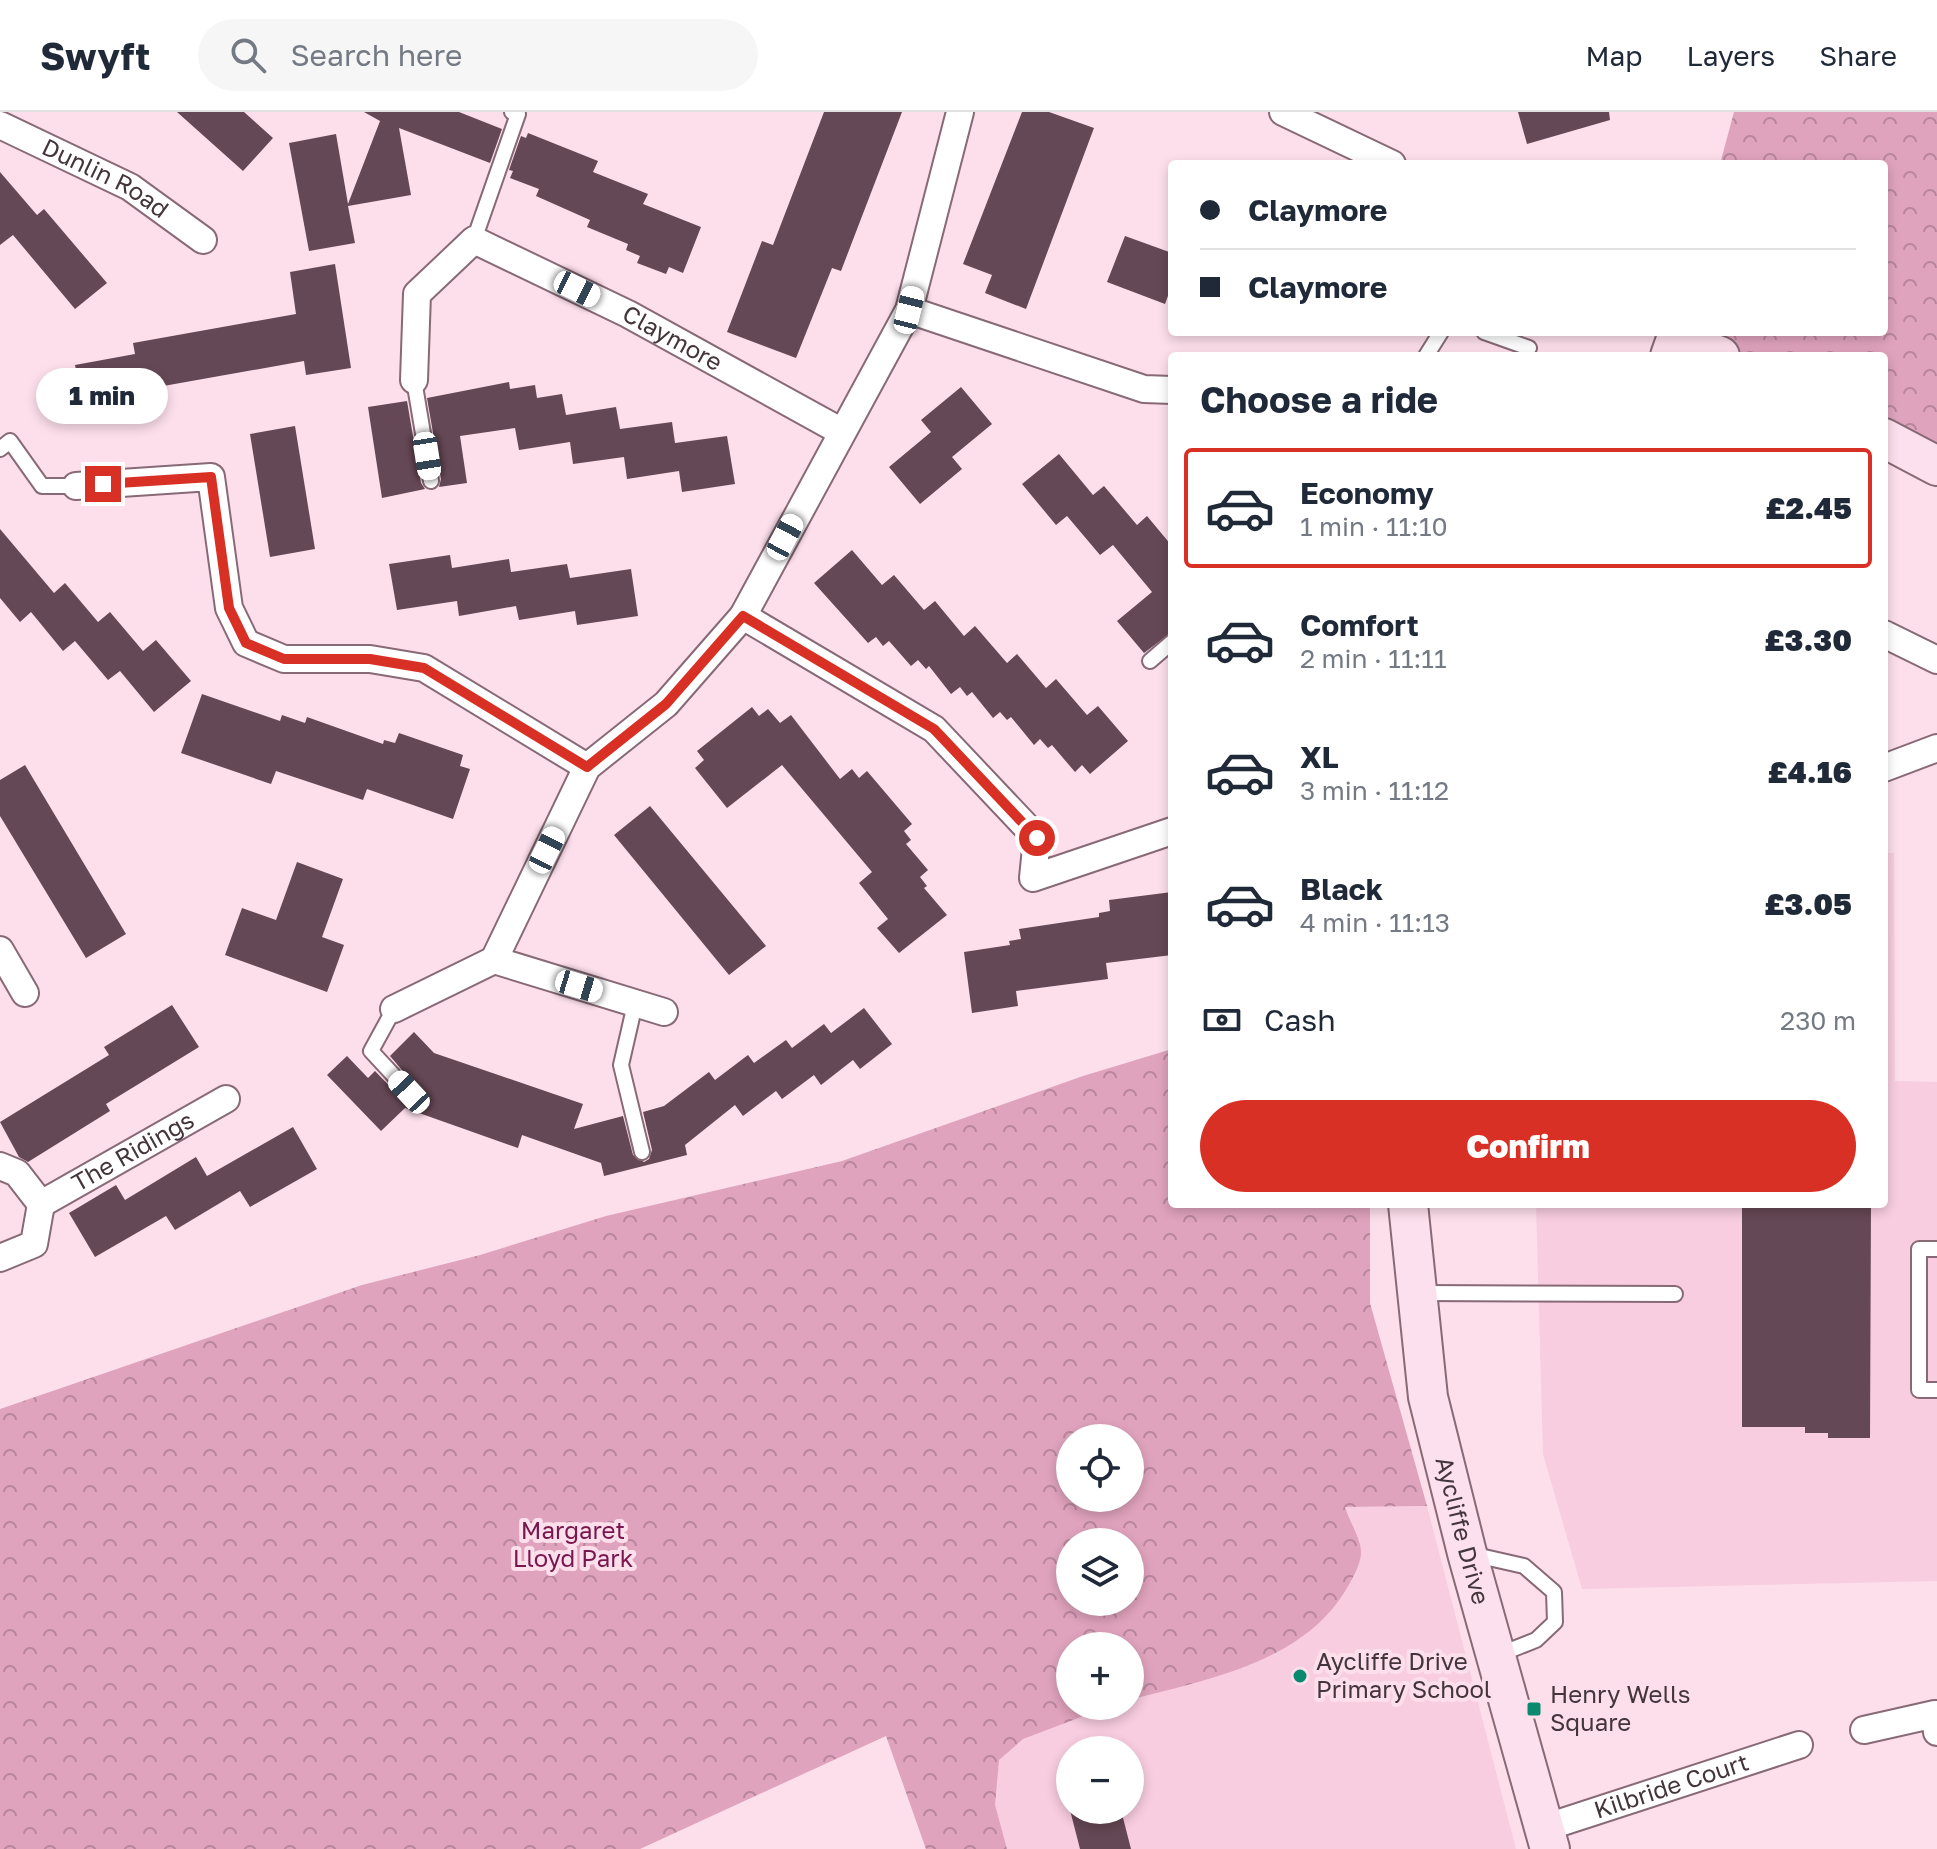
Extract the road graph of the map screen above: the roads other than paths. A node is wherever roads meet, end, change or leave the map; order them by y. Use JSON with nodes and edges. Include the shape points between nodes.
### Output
{"nodes":[{"id":1,"x":512,"y":112,"type":"edge"},
{"id":2,"x":960,"y":112,"type":"edge"},
{"id":3,"x":1283,"y":112,"type":"edge"},
{"id":4,"x":0,"y":125,"type":"edge"},
{"id":5,"x":1384,"y":160,"type":"edge"},
{"id":6,"x":203,"y":240,"type":"dead end"},
{"id":7,"x":474,"y":240,"type":"junction"},
{"id":8,"x":909,"y":310,"type":"junction"},
{"id":9,"x":1495,"y":336,"type":"edge"},
{"id":10,"x":1671,"y":342,"type":"edge"},
{"id":11,"x":1529,"y":348,"type":"dead end"},
{"id":12,"x":1706,"y":352,"type":"edge"},
{"id":13,"x":414,"y":380,"type":"joint"},
{"id":14,"x":1168,"y":390,"type":"edge"},
{"id":15,"x":842,"y":432,"type":"junction"},
{"id":16,"x":1888,"y":440,"type":"edge"},
{"id":17,"x":0,"y":449,"type":"edge"},
{"id":18,"x":1935,"y":462,"type":"edge"},
{"id":19,"x":431,"y":481,"type":"dead end"},
{"id":20,"x":76,"y":486,"type":"joint"},
{"id":21,"x":743,"y":616,"type":"junction"},
{"id":22,"x":1888,"y":636,"type":"edge"},
{"id":23,"x":1168,"y":645,"type":"edge"},
{"id":24,"x":1937,"y":660,"type":"edge"},
{"id":25,"x":1150,"y":661,"type":"dead end"},
{"id":26,"x":1937,"y":748,"type":"edge"},
{"id":27,"x":1888,"y":766,"type":"edge"},
{"id":28,"x":587,"y":767,"type":"junction"},
{"id":29,"x":1168,"y":832,"type":"edge"},
{"id":30,"x":0,"y":950,"type":"edge"},
{"id":31,"x":494,"y":960,"type":"junction"},
{"id":32,"x":25,"y":993,"type":"dead end"},
{"id":33,"x":635,"y":1004,"type":"junction"},
{"id":34,"x":394,"y":1009,"type":"joint"},
{"id":35,"x":664,"y":1012,"type":"dead end"},
{"id":36,"x":409,"y":1092,"type":"dead end"},
{"id":37,"x":226,"y":1099,"type":"dead end"},
{"id":38,"x":642,"y":1152,"type":"dead end"},
{"id":39,"x":0,"y":1166,"type":"edge"},
{"id":40,"x":41,"y":1204,"type":"junction"},
{"id":41,"x":1408,"y":1208,"type":"edge"},
{"id":42,"x":1937,"y":1249,"type":"edge"},
{"id":43,"x":0,"y":1258,"type":"edge"},
{"id":44,"x":1415,"y":1293,"type":"junction"},
{"id":45,"x":1675,"y":1294,"type":"dead end"},
{"id":46,"x":1937,"y":1390,"type":"edge"},
{"id":47,"x":1467,"y":1553,"type":"junction"},
{"id":48,"x":1498,"y":1655,"type":"junction"},
{"id":49,"x":1864,"y":1730,"type":"dead end"},
{"id":50,"x":1937,"y":1732,"type":"edge"},
{"id":51,"x":1799,"y":1745,"type":"dead end"},
{"id":52,"x":1547,"y":1838,"type":"edge"}],
"edges":[{"from":1,"to":7,"type":"lane","via":[[518,114]]},
{"from":2,"to":8,"type":"street"},
{"from":3,"to":5,"type":"street"},
{"from":4,"to":6,"type":"street","name":"Dunlin Road","via":[[130,187]]},
{"from":7,"to":13,"type":"street","via":[[417,294]]},
{"from":7,"to":15,"type":"street","name":"Claymore","via":[[628,314]]},
{"from":8,"to":14,"type":"street","via":[[1144,389]]},
{"from":8,"to":15,"type":"street"},
{"from":9,"to":11,"type":"lane"},
{"from":10,"to":12,"type":"street"},
{"from":13,"to":19,"type":"lane"},
{"from":15,"to":21,"type":"street"},
{"from":16,"to":18,"type":"street"},
{"from":17,"to":20,"type":"lane","via":[[10,441],[42,486]]},
{"from":20,"to":28,"type":"street","via":[[211,477],[229,608],[246,643],[284,659],[370,659],[424,668]]},
{"from":21,"to":28,"type":"street","via":[[666,704]]},
{"from":21,"to":29,"type":"street","via":[[934,729],[1037,838],[1033,878]]},
{"from":22,"to":24,"type":"street"},
{"from":23,"to":25,"type":"lane"},
{"from":26,"to":27,"type":"street"},
{"from":28,"to":31,"type":"street"},
{"from":30,"to":32,"type":"street"},
{"from":31,"to":33,"type":"street"},
{"from":31,"to":34,"type":"street"},
{"from":33,"to":35,"type":"street"},
{"from":33,"to":38,"type":"lane","via":[[621,1065]]},
{"from":34,"to":36,"type":"lane","via":[[371,1051]]},
{"from":37,"to":40,"type":"street","name":"The Ridings"},
{"from":39,"to":40,"type":"street","via":[[17,1173]]},
{"from":40,"to":43,"type":"street","via":[[34,1244]]},
{"from":41,"to":44,"type":"street","name":"Aycliffe Drive"},
{"from":42,"to":46,"type":"lane","via":[[1919,1249],[1919,1390]]},
{"from":44,"to":45,"type":"lane"},
{"from":44,"to":47,"type":"street","name":"Aycliffe Drive","via":[[1428,1397]]},
{"from":47,"to":48,"type":"street","name":"Aycliffe Drive"},
{"from":47,"to":48,"type":"lane","via":[[1524,1566],[1554,1592],[1555,1622],[1536,1640]]},
{"from":48,"to":52,"type":"street","name":"Aycliffe Drive"},
{"from":49,"to":50,"type":"street","via":[[1935,1714]]},
{"from":51,"to":52,"type":"street","name":"Kilbride Court"}]}
